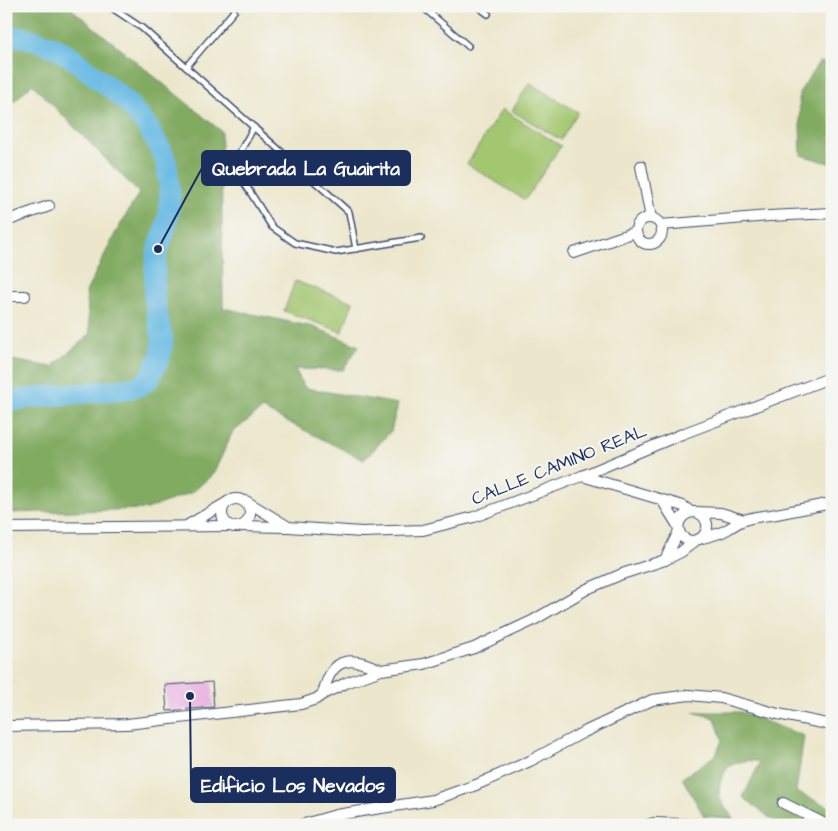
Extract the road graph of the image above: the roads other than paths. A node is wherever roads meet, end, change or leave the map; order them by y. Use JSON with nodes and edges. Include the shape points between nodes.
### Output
{"nodes":[{"id":1,"x":109,"y":6,"type":"edge"},
{"id":2,"x":477,"y":6,"type":"edge"},
{"id":3,"x":424,"y":7,"type":"edge"},
{"id":4,"x":234,"y":12,"type":"dead end"},
{"id":5,"x":488,"y":14,"type":"dead end"},
{"id":6,"x":468,"y":46,"type":"dead end"},
{"id":7,"x":186,"y":67,"type":"junction"},
{"id":8,"x":254,"y":127,"type":"junction"},
{"id":9,"x":641,"y":166,"type":"dead end"},
{"id":10,"x":49,"y":206,"type":"dead end"},
{"id":11,"x":832,"y":213,"type":"edge"},
{"id":12,"x":651,"y":218,"type":"junction"},
{"id":13,"x":6,"y":221,"type":"edge"},
{"id":14,"x":661,"y":225,"type":"junction"},
{"id":15,"x":635,"y":232,"type":"junction"},
{"id":16,"x":421,"y":238,"type":"dead end"},
{"id":17,"x":356,"y":249,"type":"junction"},
{"id":18,"x":574,"y":253,"type":"dead end"},
{"id":19,"x":6,"y":296,"type":"edge"},
{"id":20,"x":25,"y":296,"type":"dead end"},
{"id":21,"x":832,"y":377,"type":"edge"},
{"id":22,"x":582,"y":476,"type":"junction"},
{"id":23,"x":243,"y":500,"type":"junction"},
{"id":24,"x":662,"y":500,"type":"junction"},
{"id":25,"x":226,"y":503,"type":"junction"},
{"id":26,"x":832,"y":504,"type":"edge"},
{"id":27,"x":693,"y":512,"type":"junction"},
{"id":28,"x":721,"y":513,"type":"junction"},
{"id":29,"x":744,"y":520,"type":"junction"},
{"id":30,"x":187,"y":526,"type":"junction"},
{"id":31,"x":230,"y":526,"type":"junction"},
{"id":32,"x":242,"y":526,"type":"junction"},
{"id":33,"x":288,"y":527,"type":"junction"},
{"id":34,"x":6,"y":528,"type":"edge"},
{"id":35,"x":679,"y":528,"type":"junction"},
{"id":36,"x":726,"y":531,"type":"junction"},
{"id":37,"x":698,"y":540,"type":"junction"},
{"id":38,"x":665,"y":560,"type":"junction"},
{"id":39,"x":381,"y":670,"type":"junction"},
{"id":40,"x":324,"y":694,"type":"junction"},
{"id":41,"x":832,"y":725,"type":"edge"},
{"id":42,"x":6,"y":726,"type":"edge"},
{"id":43,"x":783,"y":803,"type":"dead end"},
{"id":44,"x":300,"y":825,"type":"edge"},
{"id":45,"x":648,"y":825,"type":"edge"},
{"id":46,"x":704,"y":825,"type":"edge"},
{"id":47,"x":827,"y":825,"type":"edge"}],
"edges":[{"from":1,"to":7,"type":"lane","via":[[142,28]]},
{"from":2,"to":5,"type":"lane"},
{"from":3,"to":6,"type":"lane"},
{"from":4,"to":7,"type":"lane"},
{"from":7,"to":8,"type":"lane"},
{"from":8,"to":17,"type":"lane","via":[[349,212]]},
{"from":8,"to":17,"type":"lane","via":[[237,158],[240,176],[272,228],[295,243],[336,252]]},
{"from":9,"to":12,"type":"street"},
{"from":10,"to":13,"type":"street"},
{"from":11,"to":14,"type":"street"},
{"from":12,"to":14,"type":"street"},
{"from":12,"to":15,"type":"street","via":[[638,223]]},
{"from":14,"to":15,"type":"street","via":[[660,239],[652,244],[639,240]]},
{"from":15,"to":18,"type":"street"},
{"from":16,"to":17,"type":"lane"},
{"from":19,"to":20,"type":"street"},
{"from":21,"to":22,"type":"street","name":"CALLE CAMINO REAL"},
{"from":22,"to":24,"type":"street"},
{"from":22,"to":33,"type":"street","name":"CALLE CAMINO REAL","via":[[474,517],[423,530],[362,532]]},
{"from":23,"to":25,"type":"street","name":"CALLE CAMINO REAL","via":[[231,499]]},
{"from":23,"to":32,"type":"street","via":[[251,510]]},
{"from":23,"to":33,"type":"street","name":"CALLE CAMINO REAL"},
{"from":24,"to":27,"type":"street"},
{"from":24,"to":35,"type":"street"},
{"from":25,"to":30,"type":"street","name":"CALLE CAMINO REAL"},
{"from":25,"to":31,"type":"street","via":[[222,516]]},
{"from":26,"to":29,"type":"street"},
{"from":27,"to":28,"type":"street"},
{"from":27,"to":35,"type":"street","via":[[682,517]]},
{"from":27,"to":37,"type":"street","via":[[704,517],[708,526],[704,536]]},
{"from":28,"to":29,"type":"street"},
{"from":28,"to":36,"type":"street"},
{"from":29,"to":36,"type":"street"},
{"from":30,"to":31,"type":"street","name":"CALLE CAMINO REAL"},
{"from":30,"to":34,"type":"street","name":"CALLE CAMINO REAL"},
{"from":31,"to":32,"type":"street","name":"CALLE CAMINO REAL"},
{"from":32,"to":33,"type":"street","name":"CALLE CAMINO REAL"},
{"from":35,"to":37,"type":"street","via":[[686,539]]},
{"from":35,"to":38,"type":"street"},
{"from":36,"to":37,"type":"street"},
{"from":37,"to":38,"type":"street"},
{"from":38,"to":39,"type":"street","via":[[587,589],[532,622],[474,648],[424,664]]},
{"from":39,"to":40,"type":"street"},
{"from":39,"to":40,"type":"street","via":[[358,662],[340,664],[326,680]]},
{"from":40,"to":42,"type":"street","via":[[290,706],[127,724]]},
{"from":41,"to":44,"type":"street","via":[[721,698],[689,695],[652,700],[476,785],[433,800],[336,815]]},
{"from":43,"to":47,"type":"street"},
{"from":45,"to":46,"type":"street"}]}
